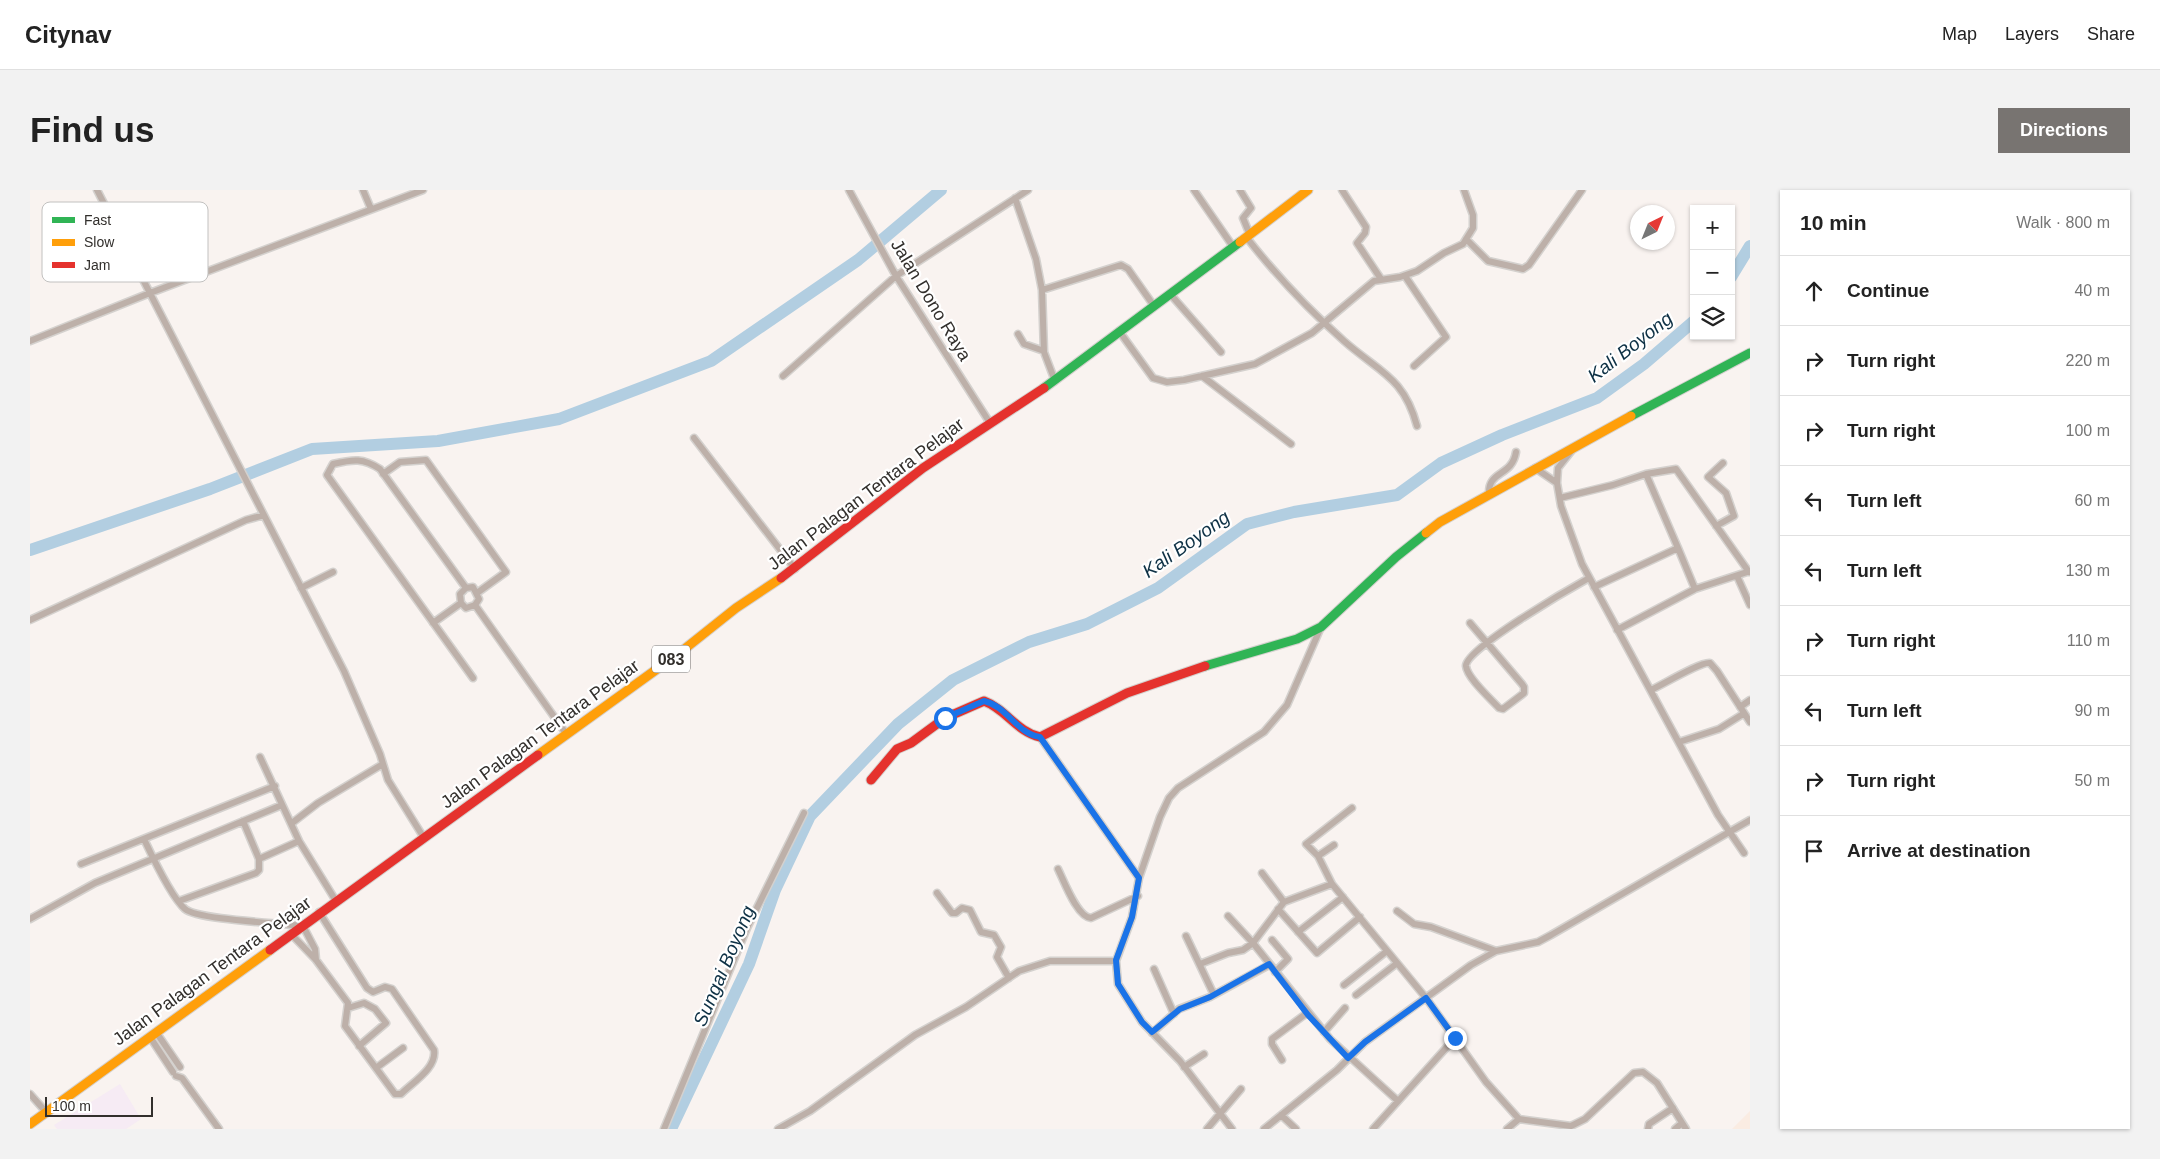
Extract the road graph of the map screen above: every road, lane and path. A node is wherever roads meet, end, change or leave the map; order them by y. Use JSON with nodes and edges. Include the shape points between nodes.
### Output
{"nodes":[{"id":1,"x":97,"y":190,"type":"edge"},
{"id":2,"x":363,"y":190,"type":"edge"},
{"id":3,"x":423,"y":190,"type":"edge"},
{"id":4,"x":849,"y":190,"type":"edge"},
{"id":5,"x":1028,"y":190,"type":"edge"},
{"id":6,"x":1194,"y":190,"type":"edge"},
{"id":7,"x":1240,"y":190,"type":"edge"},
{"id":8,"x":1308,"y":190,"type":"edge"},
{"id":9,"x":1342,"y":190,"type":"edge"},
{"id":10,"x":1464,"y":190,"type":"edge"},
{"id":11,"x":1582,"y":190,"type":"edge"},
{"id":12,"x":1015,"y":198,"type":"junction"},
{"id":13,"x":103,"y":202,"type":"edge"},
{"id":14,"x":371,"y":209,"type":"junction"},
{"id":15,"x":1249,"y":237,"type":"junction"},
{"id":16,"x":1466,"y":239,"type":"junction"},
{"id":17,"x":1234,"y":248,"type":"junction"},
{"id":18,"x":208,"y":271,"type":"edge"},
{"id":19,"x":896,"y":276,"type":"junction"},
{"id":20,"x":1405,"y":276,"type":"junction"},
{"id":21,"x":1381,"y":279,"type":"junction"},
{"id":22,"x":144,"y":282,"type":"edge"},
{"id":23,"x":179,"y":282,"type":"edge"},
{"id":24,"x":1042,"y":290,"type":"junction"},
{"id":25,"x":150,"y":293,"type":"junction"},
{"id":26,"x":1172,"y":295,"type":"junction"},
{"id":27,"x":1154,"y":306,"type":"junction"},
{"id":28,"x":1325,"y":322,"type":"junction"},
{"id":29,"x":1119,"y":332,"type":"junction"},
{"id":30,"x":1018,"y":334,"type":"dead end"},
{"id":31,"x":30,"y":341,"type":"edge"},
{"id":32,"x":1044,"y":351,"type":"junction"},
{"id":33,"x":1221,"y":352,"type":"dead end"},
{"id":34,"x":1750,"y":353,"type":"edge"},
{"id":35,"x":1414,"y":366,"type":"dead end"},
{"id":36,"x":783,"y":376,"type":"dead end"},
{"id":37,"x":1202,"y":376,"type":"junction"},
{"id":38,"x":1055,"y":380,"type":"junction"},
{"id":39,"x":990,"y":423,"type":"junction"},
{"id":40,"x":1417,"y":426,"type":"dead end"},
{"id":41,"x":694,"y":438,"type":"dead end"},
{"id":42,"x":1291,"y":444,"type":"dead end"},
{"id":43,"x":1575,"y":446,"type":"junction"},
{"id":44,"x":1516,"y":452,"type":"dead end"},
{"id":45,"x":1723,"y":463,"type":"dead end"},
{"id":46,"x":1535,"y":468,"type":"junction"},
{"id":47,"x":383,"y":474,"type":"junction"},
{"id":48,"x":1646,"y":474,"type":"junction"},
{"id":49,"x":1557,"y":484,"type":"junction"},
{"id":50,"x":1489,"y":494,"type":"junction"},
{"id":51,"x":1560,"y":498,"type":"junction"},
{"id":52,"x":264,"y":515,"type":"junction"},
{"id":53,"x":1716,"y":526,"type":"junction"},
{"id":54,"x":1678,"y":548,"type":"junction"},
{"id":55,"x":795,"y":569,"type":"junction"},
{"id":56,"x":334,"y":572,"type":"dead end"},
{"id":57,"x":1749,"y":572,"type":"edge"},
{"id":58,"x":1737,"y":576,"type":"junction"},
{"id":59,"x":1589,"y":578,"type":"junction"},
{"id":60,"x":1594,"y":587,"type":"junction"},
{"id":61,"x":301,"y":588,"type":"junction"},
{"id":62,"x":466,"y":588,"type":"junction"},
{"id":63,"x":1694,"y":589,"type":"junction"},
{"id":64,"x":477,"y":593,"type":"junction"},
{"id":65,"x":461,"y":603,"type":"junction"},
{"id":66,"x":475,"y":605,"type":"junction"},
{"id":67,"x":1750,"y":605,"type":"edge"},
{"id":68,"x":30,"y":620,"type":"edge"},
{"id":69,"x":433,"y":623,"type":"junction"},
{"id":70,"x":1470,"y":623,"type":"dead end"},
{"id":71,"x":1322,"y":627,"type":"junction"},
{"id":72,"x":1618,"y":630,"type":"junction"},
{"id":73,"x":1487,"y":643,"type":"junction"},
{"id":74,"x":473,"y":678,"type":"dead end"},
{"id":75,"x":1651,"y":690,"type":"junction"},
{"id":76,"x":1750,"y":700,"type":"edge"},
{"id":77,"x":1740,"y":707,"type":"junction"},
{"id":78,"x":1743,"y":714,"type":"junction"},
{"id":79,"x":1750,"y":722,"type":"edge"},
{"id":80,"x":567,"y":735,"type":"junction"},
{"id":81,"x":1040,"y":737,"type":"junction"},
{"id":82,"x":1679,"y":742,"type":"junction"},
{"id":83,"x":260,"y":757,"type":"dead end"},
{"id":84,"x":383,"y":764,"type":"junction"},
{"id":85,"x":871,"y":780,"type":"dead end"},
{"id":86,"x":275,"y":786,"type":"junction"},
{"id":87,"x":282,"y":805,"type":"junction"},
{"id":88,"x":1352,"y":808,"type":"dead end"},
{"id":89,"x":804,"y":813,"type":"dead end"},
{"id":90,"x":1750,"y":820,"type":"edge"},
{"id":91,"x":243,"y":821,"type":"junction"},
{"id":92,"x":292,"y":824,"type":"junction"},
{"id":93,"x":1729,"y":833,"type":"junction"},
{"id":94,"x":424,"y":838,"type":"junction"},
{"id":95,"x":144,"y":839,"type":"junction"},
{"id":96,"x":299,"y":841,"type":"junction"},
{"id":97,"x":1334,"y":845,"type":"dead end"},
{"id":98,"x":1744,"y":853,"type":"dead end"},
{"id":99,"x":1318,"y":856,"type":"junction"},
{"id":100,"x":153,"y":859,"type":"junction"},
{"id":101,"x":259,"y":859,"type":"junction"},
{"id":102,"x":81,"y":864,"type":"dead end"},
{"id":103,"x":1058,"y":869,"type":"dead end"},
{"id":104,"x":1262,"y":873,"type":"dead end"},
{"id":105,"x":1139,"y":878,"type":"junction"},
{"id":106,"x":1332,"y":884,"type":"junction"},
{"id":107,"x":937,"y":893,"type":"dead end"},
{"id":108,"x":1138,"y":896,"type":"junction"},
{"id":109,"x":1343,"y":897,"type":"junction"},
{"id":110,"x":179,"y":901,"type":"junction"},
{"id":111,"x":336,"y":901,"type":"junction"},
{"id":112,"x":1284,"y":902,"type":"junction"},
{"id":113,"x":1278,"y":910,"type":"junction"},
{"id":114,"x":1397,"y":911,"type":"dead end"},
{"id":115,"x":319,"y":912,"type":"junction"},
{"id":116,"x":1228,"y":916,"type":"dead end"},
{"id":117,"x":1360,"y":917,"type":"junction"},
{"id":118,"x":30,"y":919,"type":"edge"},
{"id":119,"x":303,"y":926,"type":"junction"},
{"id":120,"x":1298,"y":932,"type":"junction"},
{"id":121,"x":291,"y":934,"type":"junction"},
{"id":122,"x":1186,"y":936,"type":"dead end"},
{"id":123,"x":1272,"y":940,"type":"dead end"},
{"id":124,"x":1253,"y":943,"type":"junction"},
{"id":125,"x":1387,"y":951,"type":"junction"},
{"id":126,"x":1496,"y":951,"type":"junction"},
{"id":127,"x":316,"y":960,"type":"junction"},
{"id":128,"x":1116,"y":960,"type":"junction"},
{"id":129,"x":1200,"y":964,"type":"junction"},
{"id":130,"x":1269,"y":964,"type":"junction"},
{"id":131,"x":1396,"y":964,"type":"junction"},
{"id":132,"x":1154,"y":969,"type":"dead end"},
{"id":133,"x":1275,"y":972,"type":"junction"},
{"id":134,"x":1010,"y":978,"type":"junction"},
{"id":135,"x":1344,"y":985,"type":"dead end"},
{"id":136,"x":1214,"y":995,"type":"junction"},
{"id":137,"x":1356,"y":995,"type":"dead end"},
{"id":138,"x":1426,"y":998,"type":"junction"},
{"id":139,"x":348,"y":1008,"type":"junction"},
{"id":140,"x":1345,"y":1008,"type":"dead end"},
{"id":141,"x":1307,"y":1013,"type":"junction"},
{"id":142,"x":1174,"y":1014,"type":"junction"},
{"id":143,"x":1152,"y":1032,"type":"junction"},
{"id":144,"x":1324,"y":1032,"type":"junction"},
{"id":145,"x":153,"y":1034,"type":"junction"},
{"id":146,"x":1455,"y":1038,"type":"junction"},
{"id":147,"x":359,"y":1046,"type":"junction"},
{"id":148,"x":403,"y":1048,"type":"dead end"},
{"id":149,"x":1204,"y":1054,"type":"dead end"},
{"id":150,"x":1348,"y":1058,"type":"junction"},
{"id":151,"x":1282,"y":1060,"type":"dead end"},
{"id":152,"x":1184,"y":1067,"type":"junction"},
{"id":153,"x":376,"y":1068,"type":"junction"},
{"id":154,"x":1241,"y":1089,"type":"dead end"},
{"id":155,"x":30,"y":1094,"type":"edge"},
{"id":156,"x":1398,"y":1101,"type":"junction"},
{"id":157,"x":1673,"y":1108,"type":"junction"},
{"id":158,"x":46,"y":1112,"type":"junction"},
{"id":159,"x":1221,"y":1114,"type":"junction"},
{"id":160,"x":1281,"y":1115,"type":"junction"},
{"id":161,"x":1519,"y":1119,"type":"junction"},
{"id":162,"x":1682,"y":1123,"type":"junction"},
{"id":163,"x":32,"y":1125,"type":"edge"},
{"id":164,"x":219,"y":1129,"type":"edge"},
{"id":165,"x":664,"y":1129,"type":"edge"},
{"id":166,"x":778,"y":1129,"type":"edge"},
{"id":167,"x":1207,"y":1129,"type":"edge"},
{"id":168,"x":1232,"y":1129,"type":"edge"},
{"id":169,"x":1264,"y":1129,"type":"edge"},
{"id":170,"x":1296,"y":1129,"type":"edge"},
{"id":171,"x":1373,"y":1129,"type":"edge"},
{"id":172,"x":1507,"y":1129,"type":"edge"},
{"id":173,"x":1648,"y":1129,"type":"edge"},
{"id":174,"x":1675,"y":1129,"type":"edge"},
{"id":175,"x":1686,"y":1129,"type":"edge"}],
"edges":[{"from":1,"to":13,"type":"street"},
{"from":2,"to":14,"type":"street"},
{"from":3,"to":14,"type":"street"},
{"from":4,"to":19,"type":"street","name":"Jalan Dono Raya"},
{"from":5,"to":12,"type":"street"},
{"from":6,"to":17,"type":"street"},
{"from":7,"to":15,"type":"street","via":[[1251,208],[1243,218]]},
{"from":8,"to":15,"type":"main road","name":"Jalan Palagan Tentara Pelajar","number":"083"},
{"from":9,"to":21,"type":"street","via":[[1366,227],[1357,243]]},
{"from":10,"to":16,"type":"street","via":[[1473,215],[1473,228]]},
{"from":11,"to":16,"type":"street","via":[[1523,269],[1488,261]]},
{"from":12,"to":19,"type":"street"},
{"from":12,"to":24,"type":"street","via":[[1036,259]]},
{"from":14,"to":18,"type":"street"},
{"from":15,"to":17,"type":"main road","name":"Jalan Palagan Tentara Pelajar","number":"083"},
{"from":15,"to":28,"type":"street","via":[[1273,271]]},
{"from":16,"to":20,"type":"street","via":[[1463,244]]},
{"from":17,"to":26,"type":"main road","name":"Jalan Palagan Tentara Pelajar","number":"083"},
{"from":19,"to":36,"type":"street"},
{"from":19,"to":39,"type":"street","name":"Jalan Dono Raya"},
{"from":20,"to":21,"type":"street"},
{"from":20,"to":35,"type":"street","via":[[1446,336]]},
{"from":21,"to":28,"type":"street","via":[[1364,288]]},
{"from":22,"to":25,"type":"street"},
{"from":23,"to":25,"type":"street"},
{"from":24,"to":27,"type":"street","via":[[1121,265],[1128,269]]},
{"from":24,"to":32,"type":"street"},
{"from":25,"to":31,"type":"street"},
{"from":25,"to":52,"type":"street"},
{"from":26,"to":27,"type":"main road","name":"Jalan Palagan Tentara Pelajar","number":"083"},
{"from":26,"to":33,"type":"street"},
{"from":27,"to":29,"type":"main road","name":"Jalan Palagan Tentara Pelajar","number":"083"},
{"from":28,"to":37,"type":"street","via":[[1255,364]]},
{"from":28,"to":40,"type":"street","via":[[1402,389],[1413,409]]},
{"from":29,"to":37,"type":"street","via":[[1153,378],[1167,382]]},
{"from":29,"to":38,"type":"main road","name":"Jalan Palagan Tentara Pelajar","number":"083"},
{"from":30,"to":32,"type":"street","via":[[1024,344]]},
{"from":32,"to":38,"type":"street"},
{"from":34,"to":43,"type":"main road"},
{"from":37,"to":42,"type":"street"},
{"from":38,"to":39,"type":"main road","name":"Jalan Palagan Tentara Pelajar","number":"083"},
{"from":39,"to":55,"type":"main road","name":"Jalan Palagan Tentara Pelajar","number":"083","via":[[923,468]]},
{"from":41,"to":55,"type":"street"},
{"from":43,"to":46,"type":"main road"},
{"from":43,"to":49,"type":"street","via":[[1558,468]]},
{"from":44,"to":50,"type":"street","via":[[1510,468],[1489,484]]},
{"from":45,"to":53,"type":"street","via":[[1708,477],[1726,493],[1734,516]]},
{"from":46,"to":49,"type":"street"},
{"from":46,"to":50,"type":"main road"},
{"from":47,"to":62,"type":"street"},
{"from":47,"to":64,"type":"street","via":[[400,462],[426,460],[506,572]]},
{"from":47,"to":69,"type":"street","via":[[367,461],[350,460],[333,464],[327,475]]},
{"from":48,"to":51,"type":"street"},
{"from":48,"to":53,"type":"street","via":[[1676,469]]},
{"from":48,"to":54,"type":"street"},
{"from":49,"to":51,"type":"street"},
{"from":50,"to":71,"type":"main road","via":[[1440,522],[1396,557]]},
{"from":51,"to":59,"type":"street"},
{"from":52,"to":61,"type":"street"},
{"from":52,"to":68,"type":"street","via":[[246,520]]},
{"from":53,"to":57,"type":"street"},
{"from":54,"to":60,"type":"street"},
{"from":54,"to":63,"type":"street"},
{"from":55,"to":80,"type":"main road","name":"Jalan Palagan Tentara Pelajar","number":"083","via":[[736,608]]},
{"from":56,"to":61,"type":"street"},
{"from":57,"to":58,"type":"street"},
{"from":58,"to":63,"type":"street"},
{"from":58,"to":67,"type":"street"},
{"from":59,"to":60,"type":"street"},
{"from":59,"to":73,"type":"street","via":[[1540,606]]},
{"from":60,"to":72,"type":"street"},
{"from":61,"to":84,"type":"street","via":[[344,671]]},
{"from":62,"to":64,"type":"street","via":[[473,587]]},
{"from":62,"to":65,"type":"street","via":[[460,594]]},
{"from":63,"to":72,"type":"street"},
{"from":64,"to":66,"type":"street","via":[[479,599]]},
{"from":65,"to":66,"type":"street","via":[[466,608]]},
{"from":65,"to":69,"type":"street"},
{"from":66,"to":80,"type":"street"},
{"from":69,"to":74,"type":"street"},
{"from":70,"to":73,"type":"street"},
{"from":71,"to":81,"type":"main road","via":[[1298,639],[1238,655],[1127,693]]},
{"from":71,"to":105,"type":"street","via":[[1287,705],[1264,732],[1178,788],[1169,798]]},
{"from":72,"to":75,"type":"street"},
{"from":73,"to":73,"type":"street","via":[[1526,691],[1503,709],[1466,667],[1467,661]]},
{"from":75,"to":77,"type":"street","via":[[1705,662],[1718,671]]},
{"from":75,"to":82,"type":"street"},
{"from":76,"to":77,"type":"street"},
{"from":77,"to":78,"type":"street"},
{"from":78,"to":79,"type":"street"},
{"from":78,"to":82,"type":"street","via":[[1719,729]]},
{"from":80,"to":94,"type":"main road","name":"Jalan Palagan Tentara Pelajar","number":"083"},
{"from":81,"to":85,"type":"main road","via":[[1031,736],[1002,709],[984,701],[945,718],[911,743],[897,749]]},
{"from":81,"to":105,"type":"street"},
{"from":82,"to":93,"type":"street"},
{"from":83,"to":86,"type":"street"},
{"from":84,"to":92,"type":"street","via":[[318,803]]},
{"from":84,"to":94,"type":"street","via":[[388,780]]},
{"from":86,"to":87,"type":"street"},
{"from":86,"to":95,"type":"street"},
{"from":87,"to":91,"type":"street"},
{"from":87,"to":92,"type":"street"},
{"from":88,"to":99,"type":"street","via":[[1306,844]]},
{"from":89,"to":165,"type":"street","via":[[747,928]]},
{"from":90,"to":93,"type":"street"},
{"from":91,"to":100,"type":"street"},
{"from":91,"to":101,"type":"street"},
{"from":92,"to":96,"type":"street"},
{"from":93,"to":98,"type":"street"},
{"from":93,"to":126,"type":"street","via":[[1538,942]]},
{"from":94,"to":111,"type":"main road","name":"Jalan Palagan Tentara Pelajar","number":"083"},
{"from":95,"to":100,"type":"street"},
{"from":95,"to":102,"type":"street"},
{"from":96,"to":101,"type":"street"},
{"from":96,"to":111,"type":"street"},
{"from":97,"to":99,"type":"street"},
{"from":99,"to":106,"type":"street"},
{"from":100,"to":110,"type":"street"},
{"from":100,"to":118,"type":"street","via":[[95,883]]},
{"from":101,"to":110,"type":"street","via":[[260,870],[256,873]]},
{"from":103,"to":108,"type":"street","via":[[1086,918]]},
{"from":104,"to":112,"type":"street"},
{"from":105,"to":108,"type":"street"},
{"from":106,"to":109,"type":"street"},
{"from":106,"to":112,"type":"street"},
{"from":107,"to":134,"type":"street","via":[[952,913],[962,908],[970,910],[981,932],[994,935],[1001,947],[996,957]]},
{"from":108,"to":128,"type":"street"},
{"from":109,"to":117,"type":"street"},
{"from":109,"to":120,"type":"street"},
{"from":110,"to":119,"type":"street","via":[[185,909],[202,915]]},
{"from":111,"to":115,"type":"main road","name":"Jalan Palagan Tentara Pelajar","number":"083"},
{"from":112,"to":113,"type":"street"},
{"from":113,"to":120,"type":"street"},
{"from":113,"to":124,"type":"street"},
{"from":114,"to":126,"type":"street","via":[[1414,924]]},
{"from":115,"to":119,"type":"main road","name":"Jalan Palagan Tentara Pelajar","number":"083"},
{"from":115,"to":153,"type":"street","via":[[367,988],[373,992],[386,987],[392,989],[434,1050],[436,1058],[398,1095]]},
{"from":116,"to":124,"type":"street"},
{"from":117,"to":120,"type":"street","via":[[1318,953]]},
{"from":117,"to":125,"type":"street"},
{"from":119,"to":121,"type":"main road","name":"Jalan Palagan Tentara Pelajar","number":"083"},
{"from":119,"to":127,"type":"street","via":[[315,949]]},
{"from":121,"to":127,"type":"street"},
{"from":121,"to":145,"type":"main road","name":"Jalan Palagan Tentara Pelajar","number":"083"},
{"from":122,"to":129,"type":"street"},
{"from":123,"to":133,"type":"street","via":[[1288,959]]},
{"from":124,"to":129,"type":"street","via":[[1243,950]]},
{"from":124,"to":130,"type":"street"},
{"from":125,"to":131,"type":"street"},
{"from":125,"to":135,"type":"street"},
{"from":126,"to":138,"type":"street"},
{"from":127,"to":139,"type":"street","via":[[348,1003]]},
{"from":128,"to":134,"type":"street","via":[[1050,961],[1019,971]]},
{"from":128,"to":143,"type":"street","via":[[1118,984]]},
{"from":129,"to":136,"type":"street"},
{"from":130,"to":133,"type":"street"},
{"from":130,"to":136,"type":"street"},
{"from":131,"to":137,"type":"street"},
{"from":131,"to":138,"type":"street"},
{"from":132,"to":142,"type":"street"},
{"from":133,"to":141,"type":"street"},
{"from":134,"to":166,"type":"street","via":[[916,1034],[810,1111]]},
{"from":136,"to":142,"type":"street"},
{"from":138,"to":146,"type":"street"},
{"from":138,"to":150,"type":"street"},
{"from":139,"to":147,"type":"street","via":[[345,1026]]},
{"from":139,"to":147,"type":"street","via":[[362,1003],[369,1005],[386,1023]]},
{"from":140,"to":144,"type":"street"},
{"from":141,"to":144,"type":"street"},
{"from":141,"to":151,"type":"street","via":[[1272,1039]]},
{"from":142,"to":143,"type":"street"},
{"from":143,"to":152,"type":"street"},
{"from":144,"to":150,"type":"street"},
{"from":145,"to":158,"type":"main road","name":"Jalan Palagan Tentara Pelajar","number":"083"},
{"from":145,"to":164,"type":"street"},
{"from":146,"to":156,"type":"street"},
{"from":146,"to":161,"type":"street","via":[[1486,1082]]},
{"from":147,"to":153,"type":"street"},
{"from":148,"to":153,"type":"street"},
{"from":149,"to":152,"type":"street"},
{"from":150,"to":156,"type":"street"},
{"from":150,"to":160,"type":"street"},
{"from":152,"to":159,"type":"street"},
{"from":154,"to":159,"type":"street"},
{"from":155,"to":158,"type":"street"},
{"from":156,"to":171,"type":"street"},
{"from":157,"to":161,"type":"street","via":[[1657,1083],[1643,1072],[1634,1073],[1584,1119],[1571,1126]]},
{"from":157,"to":162,"type":"street"},
{"from":157,"to":173,"type":"street","via":[[1649,1124]]},
{"from":158,"to":163,"type":"main road","name":"Jalan Palagan Tentara Pelajar","number":"083"},
{"from":159,"to":167,"type":"street"},
{"from":159,"to":168,"type":"street"},
{"from":160,"to":169,"type":"street"},
{"from":160,"to":170,"type":"street"},
{"from":161,"to":172,"type":"street"},
{"from":162,"to":174,"type":"street"},
{"from":162,"to":175,"type":"street"}]}
